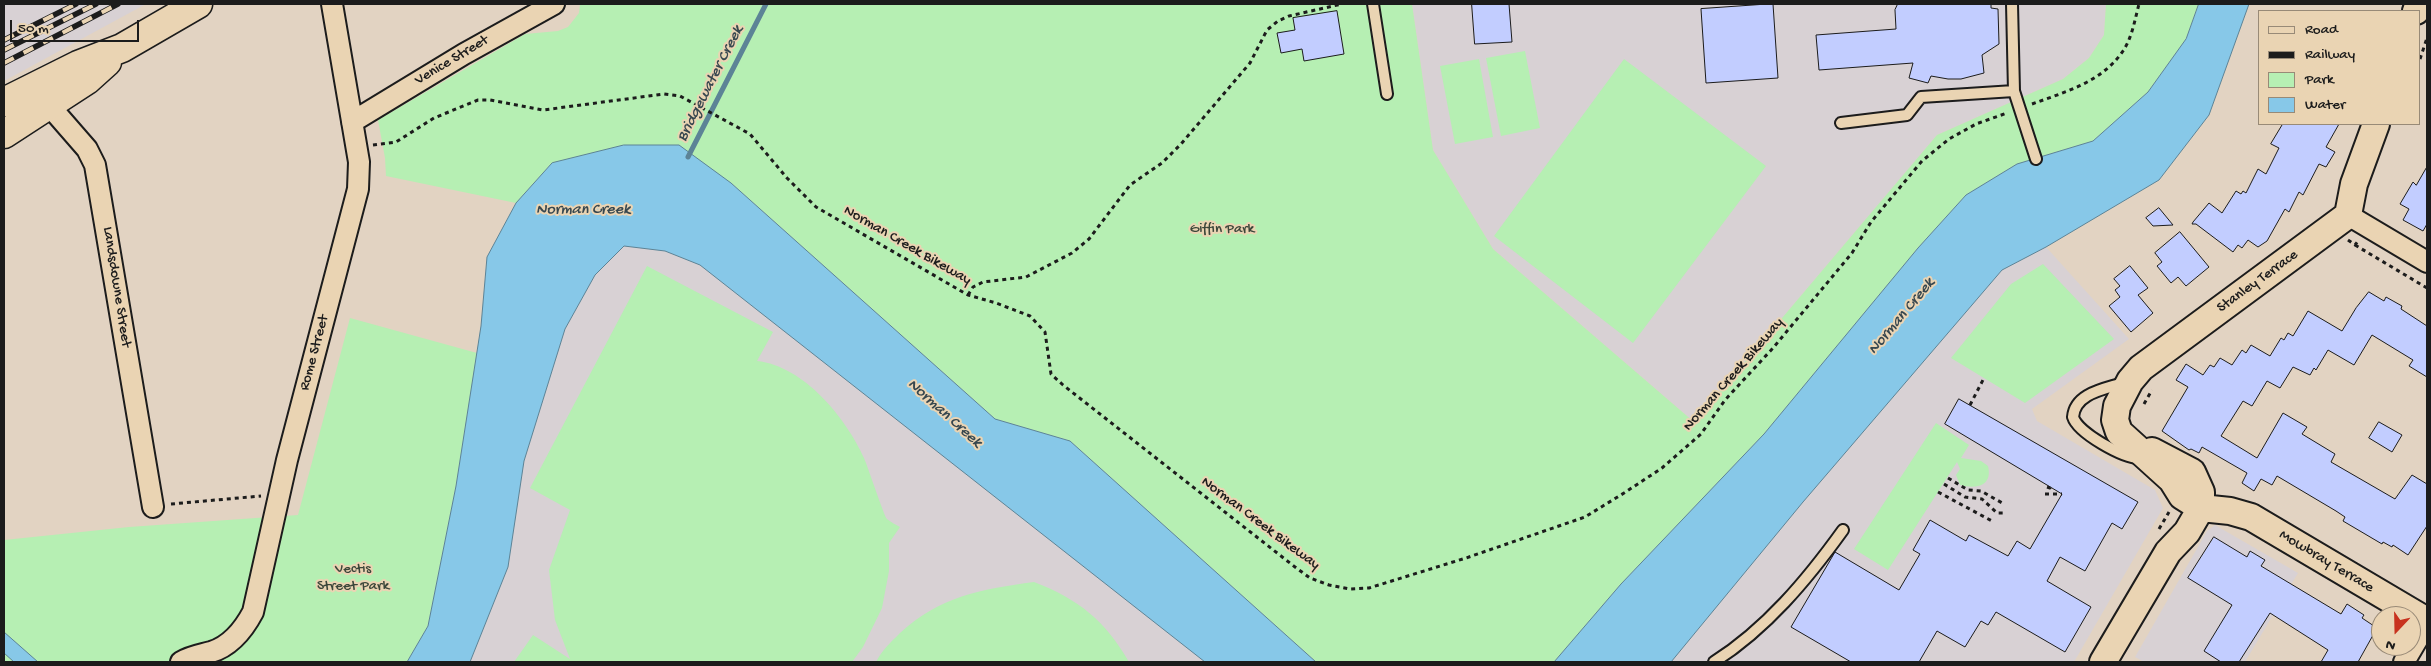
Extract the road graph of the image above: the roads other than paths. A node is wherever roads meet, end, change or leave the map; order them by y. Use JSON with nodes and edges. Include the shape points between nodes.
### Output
{"nodes":[{"id":1,"x":198,"y":4,"type":"edge"},
{"id":2,"x":332,"y":4,"type":"edge"},
{"id":3,"x":554,"y":4,"type":"edge"},
{"id":4,"x":1373,"y":4,"type":"edge"},
{"id":5,"x":2012,"y":4,"type":"edge"},
{"id":6,"x":2014,"y":91,"type":"junction"},
{"id":7,"x":1387,"y":94,"type":"dead end"},
{"id":8,"x":42,"y":97,"type":"junction"},
{"id":9,"x":4,"y":102,"type":"edge"},
{"id":10,"x":352,"y":122,"type":"junction"},
{"id":11,"x":1841,"y":123,"type":"dead end"},
{"id":12,"x":2376,"y":125,"type":"edge"},
{"id":13,"x":4,"y":134,"type":"edge"},
{"id":14,"x":2036,"y":158,"type":"dead end"},
{"id":15,"x":2348,"y":215,"type":"junction"},
{"id":16,"x":2427,"y":262,"type":"edge"},
{"id":17,"x":2130,"y":381,"type":"junction"},
{"id":18,"x":2120,"y":430,"type":"junction"},
{"id":19,"x":2148,"y":458,"type":"junction"},
{"id":20,"x":2195,"y":499,"type":"junction"},
{"id":21,"x":153,"y":507,"type":"dead end"},
{"id":22,"x":1843,"y":530,"type":"dead end"},
{"id":23,"x":2427,"y":622,"type":"edge"},
{"id":24,"x":181,"y":662,"type":"edge"},
{"id":25,"x":1714,"y":662,"type":"edge"},
{"id":26,"x":2103,"y":662,"type":"edge"},
{"id":27,"x":2404,"y":662,"type":"edge"}],
"edges":[{"from":1,"to":8,"type":"main road","via":[[122,48],[87,80]]},
{"from":2,"to":10,"type":"street","name":"Rome Street"},
{"from":3,"to":10,"type":"street","name":"Venice Street"},
{"from":4,"to":7,"type":"lane"},
{"from":5,"to":6,"type":"lane"},
{"from":6,"to":11,"type":"lane","via":[[1921,97],[1907,115]]},
{"from":6,"to":14,"type":"lane"},
{"from":8,"to":9,"type":"main road"},
{"from":8,"to":13,"type":"main road"},
{"from":8,"to":21,"type":"street","name":"Landsdowne Street","via":[[88,149],[95,165]]},
{"from":10,"to":24,"type":"street","name":"Rome Street","via":[[360,172],[358,189],[278,496],[256,603],[235,638],[213,651]]},
{"from":12,"to":15,"type":"street","via":[[2354,184]]},
{"from":15,"to":16,"type":"street"},
{"from":15,"to":17,"type":"street","name":"Stanley Terrace","via":[[2150,361]]},
{"from":17,"to":18,"type":"street","name":"Stanley Terrace","via":[[2117,406]]},
{"from":17,"to":19,"type":"lane","via":[[2085,397],[2076,405],[2073,417],[2079,427],[2124,455]]},
{"from":18,"to":19,"type":"street"},
{"from":18,"to":20,"type":"street","via":[[2187,468],[2195,477]]},
{"from":19,"to":20,"type":"street"},
{"from":20,"to":23,"type":"street","name":"Mowbray Terrace","via":[[2225,497],[2251,517]]},
{"from":20,"to":26,"type":"street","via":[[2187,532],[2168,552]]},
{"from":22,"to":25,"type":"lane","via":[[1783,604],[1737,648]]},
{"from":23,"to":27,"type":"street"}]}
